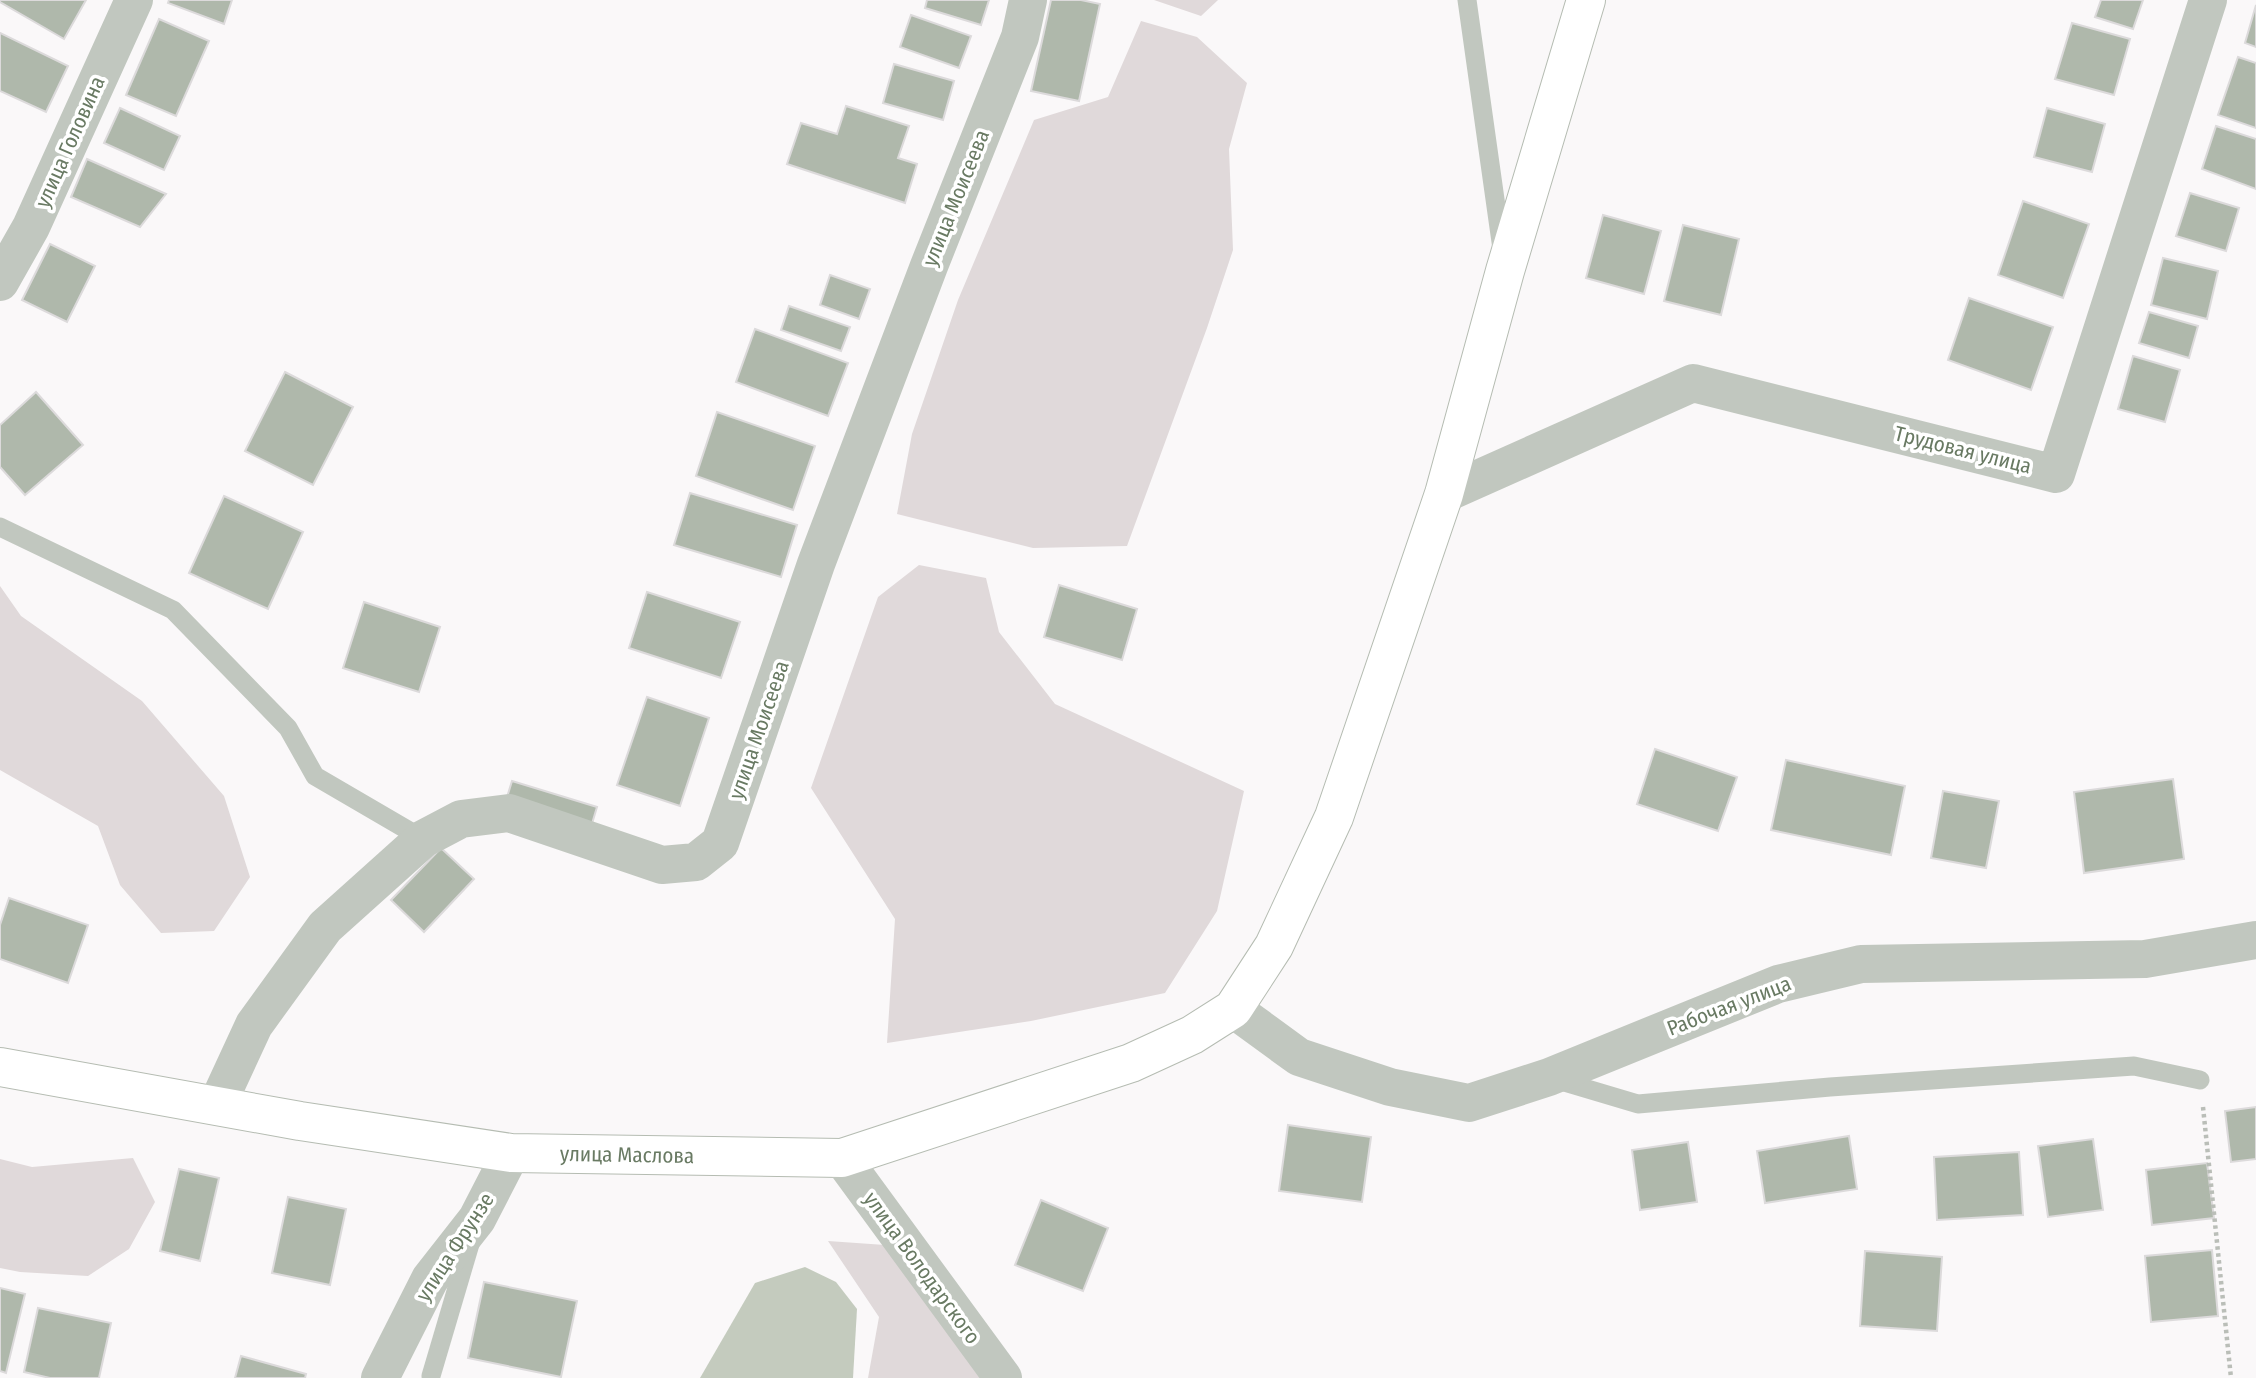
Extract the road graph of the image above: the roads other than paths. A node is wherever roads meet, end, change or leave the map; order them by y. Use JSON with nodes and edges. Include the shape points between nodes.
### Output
{"nodes":[{"id":1,"x":134,"y":0,"type":"edge"},
{"id":2,"x":1028,"y":0,"type":"edge"},
{"id":3,"x":1467,"y":0,"type":"edge"},
{"id":4,"x":1586,"y":0,"type":"edge"},
{"id":5,"x":2208,"y":0,"type":"edge"},
{"id":6,"x":1505,"y":271,"type":"junction"},
{"id":7,"x":0,"y":282,"type":"edge"},
{"id":8,"x":1444,"y":494,"type":"junction"},
{"id":9,"x":0,"y":527,"type":"edge"},
{"id":10,"x":423,"y":839,"type":"junction"},
{"id":11,"x":2256,"y":940,"type":"edge"},
{"id":12,"x":1233,"y":1009,"type":"junction"},
{"id":13,"x":0,"y":1067,"type":"edge"},
{"id":14,"x":1549,"y":1077,"type":"junction"},
{"id":15,"x":2200,"y":1080,"type":"road end"},
{"id":16,"x":217,"y":1105,"type":"junction"},
{"id":17,"x":511,"y":1153,"type":"junction"},
{"id":18,"x":842,"y":1158,"type":"junction"},
{"id":19,"x":477,"y":1219,"type":"junction"},
{"id":20,"x":431,"y":1376,"type":"dead end"},
{"id":21,"x":380,"y":1378,"type":"edge"},
{"id":22,"x":1003,"y":1378,"type":"edge"}],
"edges":[{"from":1,"to":7,"type":"street","name":"улица Головина","via":[[31,228]]},
{"from":2,"to":10,"type":"street","name":"улица Моисеева","via":[[1020,37],[816,564],[720,843],[696,862],[662,865],[509,813],[461,820]]},
{"from":3,"to":6,"type":"lane"},
{"from":4,"to":6,"type":"main road"},
{"from":5,"to":8,"type":"street","name":"Трудовая улица","via":[[2056,474],[1693,383]]},
{"from":6,"to":8,"type":"main road"},
{"from":8,"to":12,"type":"main road","via":[[1334,817],[1273,947]]},
{"from":9,"to":10,"type":"lane","via":[[173,610],[289,728],[315,776]]},
{"from":10,"to":16,"type":"street","name":"улица Моисеева","via":[[325,927],[254,1026]]},
{"from":11,"to":14,"type":"street","name":"Рабочая улица","via":[[2145,959],[1861,964],[1778,984]]},
{"from":12,"to":14,"type":"street","name":"Рабочая улица","via":[[1299,1057],[1390,1087],[1469,1103]]},
{"from":12,"to":18,"type":"main road","name":"улица Маслова","via":[[1192,1035],[1131,1063]]},
{"from":13,"to":16,"type":"main road","name":"улица Маслова"},
{"from":14,"to":15,"type":"lane","via":[[1638,1104],[2134,1066]]},
{"from":16,"to":17,"type":"main road","name":"улица Маслова"},
{"from":17,"to":18,"type":"main road","name":"улица Маслова"},
{"from":17,"to":19,"type":"street","name":"улица Фрунзе"},
{"from":18,"to":22,"type":"street","name":"улица Володарского"},
{"from":19,"to":20,"type":"lane"},
{"from":19,"to":21,"type":"street","name":"улица Фрунзе","via":[[430,1279]]}]}
